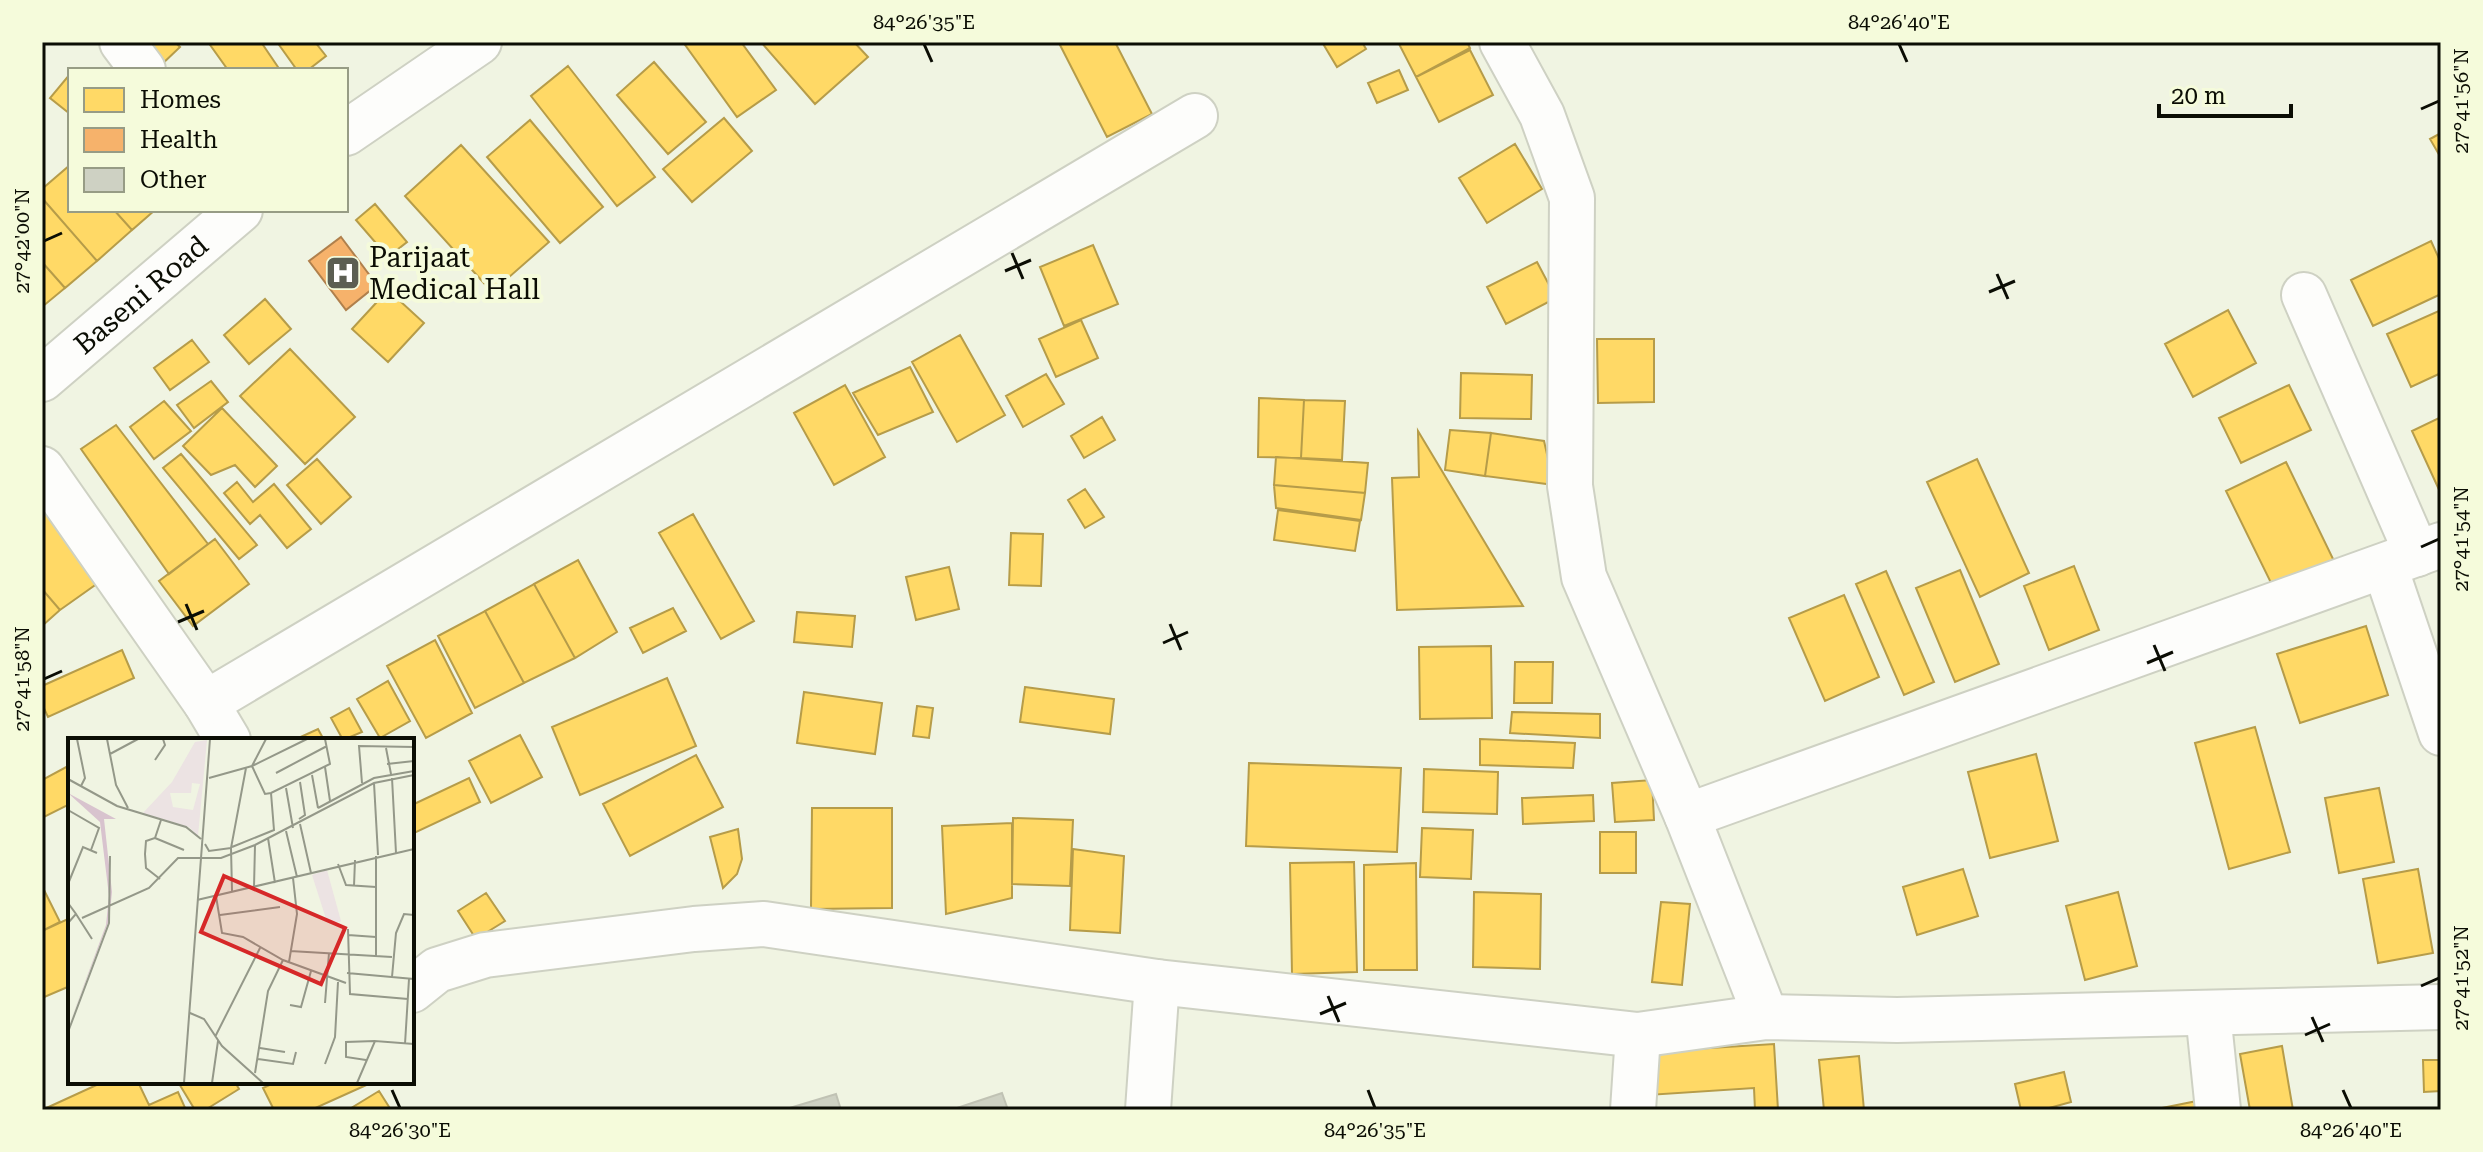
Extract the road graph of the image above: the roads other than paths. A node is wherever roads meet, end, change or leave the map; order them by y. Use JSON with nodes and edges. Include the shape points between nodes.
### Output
{"nodes":[{"id":1,"x":122,"y":42,"type":"edge"},
{"id":2,"x":479,"y":42,"type":"edge"},
{"id":3,"x":1502,"y":42,"type":"edge"},
{"id":4,"x":142,"y":68,"type":"edge"},
{"id":5,"x":1195,"y":116,"type":"dead end"},
{"id":6,"x":348,"y":132,"type":"edge"},
{"id":7,"x":238,"y":212,"type":"edge"},
{"id":8,"x":2304,"y":295,"type":"dead end"},
{"id":9,"x":42,"y":379,"type":"edge"},
{"id":10,"x":42,"y":469,"type":"edge"},
{"id":11,"x":2414,"y":555,"type":"edge"},
{"id":12,"x":206,"y":703,"type":"junction"},
{"id":13,"x":2441,"y":733,"type":"edge"},
{"id":14,"x":227,"y":738,"type":"edge"},
{"id":15,"x":1687,"y":816,"type":"junction"},
{"id":16,"x":1157,"y":982,"type":"junction"},
{"id":17,"x":414,"y":988,"type":"edge"},
{"id":18,"x":2441,"y":1007,"type":"edge"},
{"id":19,"x":2208,"y":1013,"type":"junction"},
{"id":20,"x":1766,"y":1017,"type":"junction"},
{"id":21,"x":1638,"y":1035,"type":"junction"},
{"id":22,"x":1148,"y":1110,"type":"edge"},
{"id":23,"x":1633,"y":1110,"type":"edge"},
{"id":24,"x":2218,"y":1110,"type":"edge"}],
"edges":[{"from":1,"to":4,"type":"street"},
{"from":2,"to":6,"type":"street"},
{"from":3,"to":15,"type":"street","via":[[1542,115],[1572,198],[1570,486],[1584,577]]},
{"from":5,"to":12,"type":"street"},
{"from":7,"to":9,"type":"street","name":"Baseni Road"},
{"from":8,"to":11,"type":"street"},
{"from":10,"to":12,"type":"street"},
{"from":11,"to":13,"type":"street"},
{"from":11,"to":15,"type":"street"},
{"from":12,"to":14,"type":"street"},
{"from":15,"to":20,"type":"street"},
{"from":16,"to":17,"type":"street","via":[[764,924],[485,955],[437,970]]},
{"from":16,"to":21,"type":"street"},
{"from":16,"to":22,"type":"street"},
{"from":18,"to":19,"type":"street"},
{"from":19,"to":20,"type":"street","via":[[1897,1020]]},
{"from":19,"to":24,"type":"street"},
{"from":20,"to":21,"type":"street"},
{"from":21,"to":23,"type":"street"}]}
